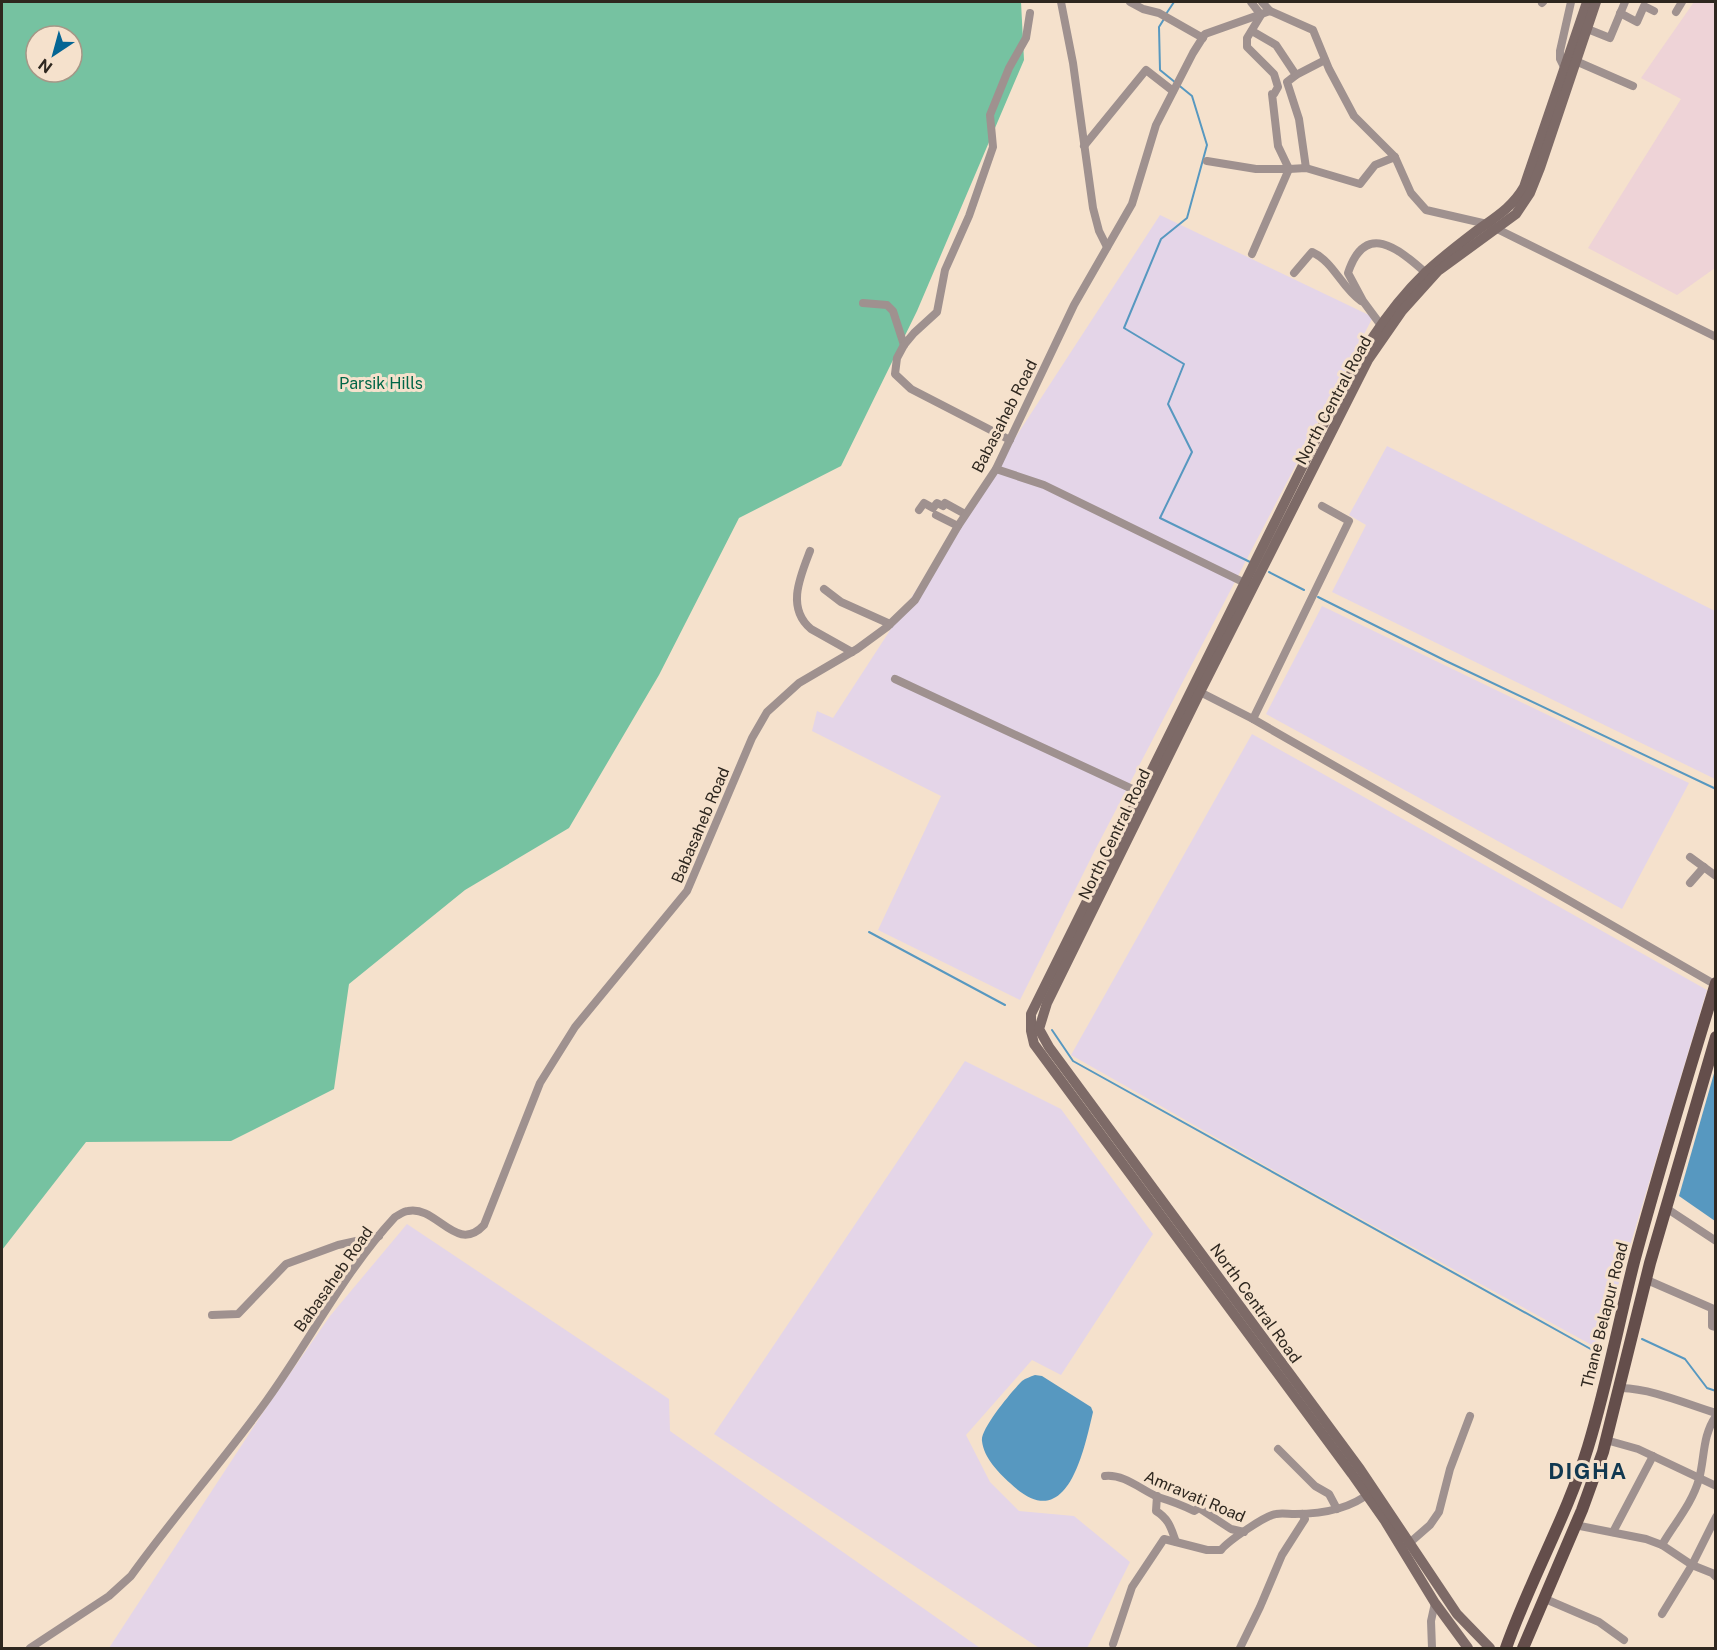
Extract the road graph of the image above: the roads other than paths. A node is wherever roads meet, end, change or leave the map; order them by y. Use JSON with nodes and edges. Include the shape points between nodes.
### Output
{"nodes":[{"id":1,"x":1061,"y":2,"type":"edge"},
{"id":2,"x":1130,"y":2,"type":"edge"},
{"id":3,"x":1251,"y":2,"type":"edge"},
{"id":4,"x":1262,"y":2,"type":"edge"},
{"id":5,"x":1571,"y":2,"type":"edge"},
{"id":6,"x":1587,"y":2,"type":"edge"},
{"id":7,"x":1596,"y":2,"type":"edge"},
{"id":8,"x":1625,"y":2,"type":"edge"},
{"id":9,"x":1682,"y":2,"type":"edge"},
{"id":10,"x":1270,"y":11,"type":"junction"},
{"id":11,"x":1654,"y":11,"type":"dead end"},
{"id":12,"x":1676,"y":12,"type":"dead end"},
{"id":13,"x":1030,"y":13,"type":"dead end"},
{"id":14,"x":1620,"y":13,"type":"junction"},
{"id":15,"x":1261,"y":15,"type":"junction"},
{"id":16,"x":1583,"y":27,"type":"junction"},
{"id":17,"x":1252,"y":31,"type":"junction"},
{"id":18,"x":1203,"y":38,"type":"junction"},
{"id":19,"x":1325,"y":60,"type":"junction"},
{"id":20,"x":1570,"y":63,"type":"junction"},
{"id":21,"x":1296,"y":75,"type":"junction"},
{"id":22,"x":1287,"y":82,"type":"junction"},
{"id":23,"x":1633,"y":86,"type":"dead end"},
{"id":24,"x":1278,"y":87,"type":"junction"},
{"id":25,"x":1173,"y":91,"type":"junction"},
{"id":26,"x":1084,"y":146,"type":"junction"},
{"id":27,"x":1395,"y":158,"type":"junction"},
{"id":28,"x":1206,"y":161,"type":"dead end"},
{"id":29,"x":1306,"y":168,"type":"junction"},
{"id":30,"x":1289,"y":169,"type":"junction"},
{"id":31,"x":1492,"y":226,"type":"junction"},
{"id":32,"x":1107,"y":247,"type":"junction"},
{"id":33,"x":1252,"y":254,"type":"dead end"},
{"id":34,"x":1294,"y":273,"type":"dead end"},
{"id":35,"x":1426,"y":273,"type":"junction"},
{"id":36,"x":1363,"y":302,"type":"junction"},
{"id":37,"x":863,"y":303,"type":"dead end"},
{"id":38,"x":1380,"y":324,"type":"junction"},
{"id":39,"x":1716,"y":337,"type":"edge"},
{"id":40,"x":904,"y":345,"type":"junction"},
{"id":41,"x":1010,"y":440,"type":"junction"},
{"id":42,"x":996,"y":469,"type":"junction"},
{"id":43,"x":1322,"y":506,"type":"dead end"},
{"id":44,"x":919,"y":510,"type":"dead end"},
{"id":45,"x":965,"y":514,"type":"junction"},
{"id":46,"x":936,"y":515,"type":"dead end"},
{"id":47,"x":958,"y":526,"type":"junction"},
{"id":48,"x":810,"y":551,"type":"dead end"},
{"id":49,"x":1249,"y":585,"type":"junction"},
{"id":50,"x":824,"y":589,"type":"dead end"},
{"id":51,"x":890,"y":624,"type":"junction"},
{"id":52,"x":852,"y":652,"type":"junction"},
{"id":53,"x":895,"y":679,"type":"dead end"},
{"id":54,"x":1197,"y":690,"type":"junction"},
{"id":55,"x":1253,"y":719,"type":"junction"},
{"id":56,"x":1145,"y":795,"type":"junction"},
{"id":57,"x":1690,"y":857,"type":"dead end"},
{"id":58,"x":1704,"y":867,"type":"junction"},
{"id":59,"x":1716,"y":876,"type":"edge"},
{"id":60,"x":1690,"y":884,"type":"dead end"},
{"id":61,"x":1715,"y":985,"type":"edge"},
{"id":62,"x":1699,"y":1037,"type":"junction"},
{"id":63,"x":1715,"y":1040,"type":"edge"},
{"id":64,"x":1666,"y":1208,"type":"junction"},
{"id":65,"x":379,"y":1236,"type":"junction"},
{"id":66,"x":1716,"y":1241,"type":"edge"},
{"id":67,"x":1647,"y":1280,"type":"junction"},
{"id":68,"x":1714,"y":1309,"type":"edge"},
{"id":69,"x":212,"y":1315,"type":"dead end"},
{"id":70,"x":1716,"y":1327,"type":"edge"},
{"id":71,"x":1621,"y":1388,"type":"junction"},
{"id":72,"x":1716,"y":1414,"type":"edge"},
{"id":73,"x":1470,"y":1416,"type":"dead end"},
{"id":74,"x":1606,"y":1440,"type":"junction"},
{"id":75,"x":1278,"y":1449,"type":"dead end"},
{"id":76,"x":1653,"y":1456,"type":"junction"},
{"id":77,"x":1105,"y":1476,"type":"dead end"},
{"id":78,"x":1700,"y":1479,"type":"junction"},
{"id":79,"x":1716,"y":1486,"type":"edge"},
{"id":80,"x":1371,"y":1492,"type":"junction"},
{"id":81,"x":1157,"y":1497,"type":"junction"},
{"id":82,"x":1337,"y":1509,"type":"junction"},
{"id":83,"x":1302,"y":1514,"type":"junction"},
{"id":84,"x":1716,"y":1517,"type":"edge"},
{"id":85,"x":1575,"y":1525,"type":"junction"},
{"id":86,"x":1245,"y":1532,"type":"junction"},
{"id":87,"x":1613,"y":1532,"type":"junction"},
{"id":88,"x":1176,"y":1542,"type":"junction"},
{"id":89,"x":1406,"y":1545,"type":"junction"},
{"id":90,"x":1662,"y":1545,"type":"junction"},
{"id":91,"x":1692,"y":1565,"type":"junction"},
{"id":92,"x":1716,"y":1577,"type":"edge"},
{"id":93,"x":1543,"y":1598,"type":"junction"},
{"id":94,"x":1435,"y":1604,"type":"junction"},
{"id":95,"x":1662,"y":1614,"type":"dead end"},
{"id":96,"x":1624,"y":1640,"type":"dead end"},
{"id":97,"x":1113,"y":1644,"type":"dead end"},
{"id":98,"x":30,"y":1648,"type":"edge"},
{"id":99,"x":1240,"y":1648,"type":"edge"},
{"id":100,"x":1432,"y":1648,"type":"edge"},
{"id":101,"x":1468,"y":1648,"type":"edge"},
{"id":102,"x":1490,"y":1648,"type":"edge"},
{"id":103,"x":1506,"y":1648,"type":"edge"},
{"id":104,"x":1523,"y":1648,"type":"edge"}],
"edges":[{"from":1,"to":26,"type":"street"},
{"from":2,"to":18,"type":"street"},
{"from":3,"to":15,"type":"street"},
{"from":4,"to":10,"type":"street"},
{"from":5,"to":20,"type":"street","via":[[1560,51],[1560,59]]},
{"from":6,"to":16,"type":"main road","name":"North Central Road"},
{"from":7,"to":16,"type":"main road","name":"North Central Road"},
{"from":8,"to":14,"type":"street"},
{"from":9,"to":12,"type":"street"},
{"from":10,"to":15,"type":"street"},
{"from":10,"to":19,"type":"street","via":[[1313,30]]},
{"from":11,"to":14,"type":"street","via":[[1644,6],[1637,22]]},
{"from":13,"to":40,"type":"street","via":[[1026,38],[990,115],[993,147],[945,270],[937,312]]},
{"from":14,"to":16,"type":"street","via":[[1610,38]]},
{"from":15,"to":17,"type":"street"},
{"from":15,"to":18,"type":"street"},
{"from":16,"to":20,"type":"main road","name":"North Central Road"},
{"from":17,"to":21,"type":"street","via":[[1276,45]]},
{"from":17,"to":24,"type":"street","via":[[1247,46],[1274,74]]},
{"from":18,"to":25,"type":"street","name":"Babasaheb Road"},
{"from":19,"to":21,"type":"street"},
{"from":19,"to":27,"type":"street","via":[[1354,116]]},
{"from":20,"to":23,"type":"street"},
{"from":20,"to":31,"type":"main road","name":"North Central Road","via":[[1524,187]]},
{"from":21,"to":22,"type":"street"},
{"from":22,"to":24,"type":"street"},
{"from":22,"to":29,"type":"street","via":[[1299,119]]},
{"from":24,"to":30,"type":"street","via":[[1272,94],[1273,111],[1278,146]]},
{"from":25,"to":26,"type":"street","via":[[1146,70]]},
{"from":25,"to":32,"type":"street","name":"Babasaheb Road","via":[[1156,125],[1132,204]]},
{"from":26,"to":32,"type":"street","via":[[1093,208]]},
{"from":27,"to":29,"type":"street","via":[[1375,165],[1360,184]]},
{"from":27,"to":31,"type":"street","via":[[1411,193],[1426,210]]},
{"from":28,"to":30,"type":"street","via":[[1256,169]]},
{"from":29,"to":30,"type":"street"},
{"from":30,"to":33,"type":"street"},
{"from":31,"to":35,"type":"main road","name":"North Central Road"},
{"from":31,"to":39,"type":"street"},
{"from":31,"to":49,"type":"main road","name":"North Central Road","via":[[1438,271],[1402,311],[1368,360]]},
{"from":32,"to":41,"type":"street","name":"Babasaheb Road","via":[[1074,305]]},
{"from":34,"to":36,"type":"street","via":[[1312,252],[1326,260],[1350,293]]},
{"from":35,"to":36,"type":"street","via":[[1387,244],[1367,246],[1353,258],[1348,273]]},
{"from":35,"to":38,"type":"main road","name":"North Central Road"},
{"from":36,"to":38,"type":"street"},
{"from":37,"to":40,"type":"street","via":[[887,305],[893,311]]},
{"from":38,"to":49,"type":"main road","name":"North Central Road","via":[[1323,425],[1251,572]]},
{"from":40,"to":41,"type":"street","via":[[895,374],[911,389]]},
{"from":41,"to":42,"type":"street","name":"Babasaheb Road"},
{"from":42,"to":45,"type":"street","name":"Babasaheb Road"},
{"from":42,"to":49,"type":"street","via":[[1044,485]]},
{"from":43,"to":55,"type":"street","via":[[1349,521]]},
{"from":44,"to":45,"type":"street","via":[[924,503],[933,508],[937,503],[945,503]]},
{"from":45,"to":47,"type":"street","name":"Babasaheb Road"},
{"from":46,"to":47,"type":"street"},
{"from":47,"to":51,"type":"street","name":"Babasaheb Road","via":[[915,600]]},
{"from":48,"to":52,"type":"street","via":[[801,574],[796,608],[805,625]]},
{"from":49,"to":54,"type":"main road","name":"North Central Road"},
{"from":50,"to":51,"type":"street","via":[[841,602]]},
{"from":51,"to":52,"type":"street","name":"Babasaheb Road"},
{"from":52,"to":65,"type":"street","name":"Babasaheb Road","via":[[799,683],[767,712],[752,738],[687,891],[575,1027],[540,1083],[484,1225],[476,1233],[466,1235],[420,1211],[407,1210],[395,1217]]},
{"from":53,"to":56,"type":"street"},
{"from":54,"to":55,"type":"street"},
{"from":54,"to":56,"type":"main road","name":"North Central Road","via":[[1166,740]]},
{"from":55,"to":61,"type":"street"},
{"from":56,"to":80,"type":"main road","name":"North Central Road","via":[[1037,999],[1031,1014],[1034,1044]]},
{"from":57,"to":58,"type":"street"},
{"from":58,"to":59,"type":"street"},
{"from":58,"to":60,"type":"street"},
{"from":61,"to":62,"type":"main road","name":"Thane Belapur Road"},
{"from":62,"to":63,"type":"street"},
{"from":62,"to":103,"type":"main road","name":"Thane Belapur Road","via":[[1635,1259],[1588,1448]]},
{"from":63,"to":64,"type":"main road","name":"Thane Belapur Road"},
{"from":64,"to":66,"type":"street"},
{"from":64,"to":67,"type":"main road","name":"Thane Belapur Road"},
{"from":65,"to":69,"type":"street","via":[[338,1245],[286,1264],[238,1314]]},
{"from":65,"to":98,"type":"street","name":"Babasaheb Road","via":[[339,1289],[267,1400],[131,1576],[104,1600]]},
{"from":67,"to":68,"type":"street"},
{"from":67,"to":71,"type":"main road","name":"Thane Belapur Road"},
{"from":68,"to":70,"type":"street","via":[[1712,1326]]},
{"from":71,"to":72,"type":"street","via":[[1643,1389]]},
{"from":71,"to":74,"type":"main road","name":"Thane Belapur Road"},
{"from":72,"to":78,"type":"street","via":[[1708,1427]]},
{"from":73,"to":89,"type":"street","via":[[1439,1512]]},
{"from":74,"to":76,"type":"street"},
{"from":74,"to":85,"type":"main road","name":"Thane Belapur Road"},
{"from":75,"to":82,"type":"street","via":[[1315,1486],[1329,1494]]},
{"from":76,"to":78,"type":"street"},
{"from":76,"to":87,"type":"street"},
{"from":77,"to":81,"type":"street","name":"Amravati Road","via":[[1121,1478]]},
{"from":78,"to":79,"type":"street"},
{"from":78,"to":90,"type":"street"},
{"from":80,"to":82,"type":"street","name":"Amravati Road"},
{"from":80,"to":89,"type":"main road","name":"North Central Road"},
{"from":81,"to":86,"type":"street","name":"Amravati Road","via":[[1194,1511],[1199,1508],[1231,1529]]},
{"from":81,"to":88,"type":"street","via":[[1156,1511],[1170,1525]]},
{"from":82,"to":83,"type":"street","name":"Amravati Road"},
{"from":83,"to":86,"type":"street","name":"Amravati Road","via":[[1274,1514]]},
{"from":83,"to":99,"type":"street","via":[[1305,1519],[1282,1555]]},
{"from":84,"to":91,"type":"street"},
{"from":85,"to":87,"type":"street"},
{"from":85,"to":93,"type":"main road","name":"Thane Belapur Road"},
{"from":86,"to":88,"type":"street","via":[[1221,1550]]},
{"from":87,"to":90,"type":"street"},
{"from":88,"to":97,"type":"street","via":[[1164,1539],[1140,1572]]},
{"from":89,"to":94,"type":"main road","name":"North Central Road"},
{"from":89,"to":102,"type":"main road","name":"North Central Road","via":[[1456,1614]]},
{"from":90,"to":91,"type":"street"},
{"from":91,"to":92,"type":"street"},
{"from":91,"to":95,"type":"street"},
{"from":93,"to":96,"type":"street","via":[[1599,1622]]},
{"from":93,"to":104,"type":"main road","name":"Thane Belapur Road"},
{"from":94,"to":100,"type":"street"},
{"from":94,"to":101,"type":"main road","name":"North Central Road"}]}
